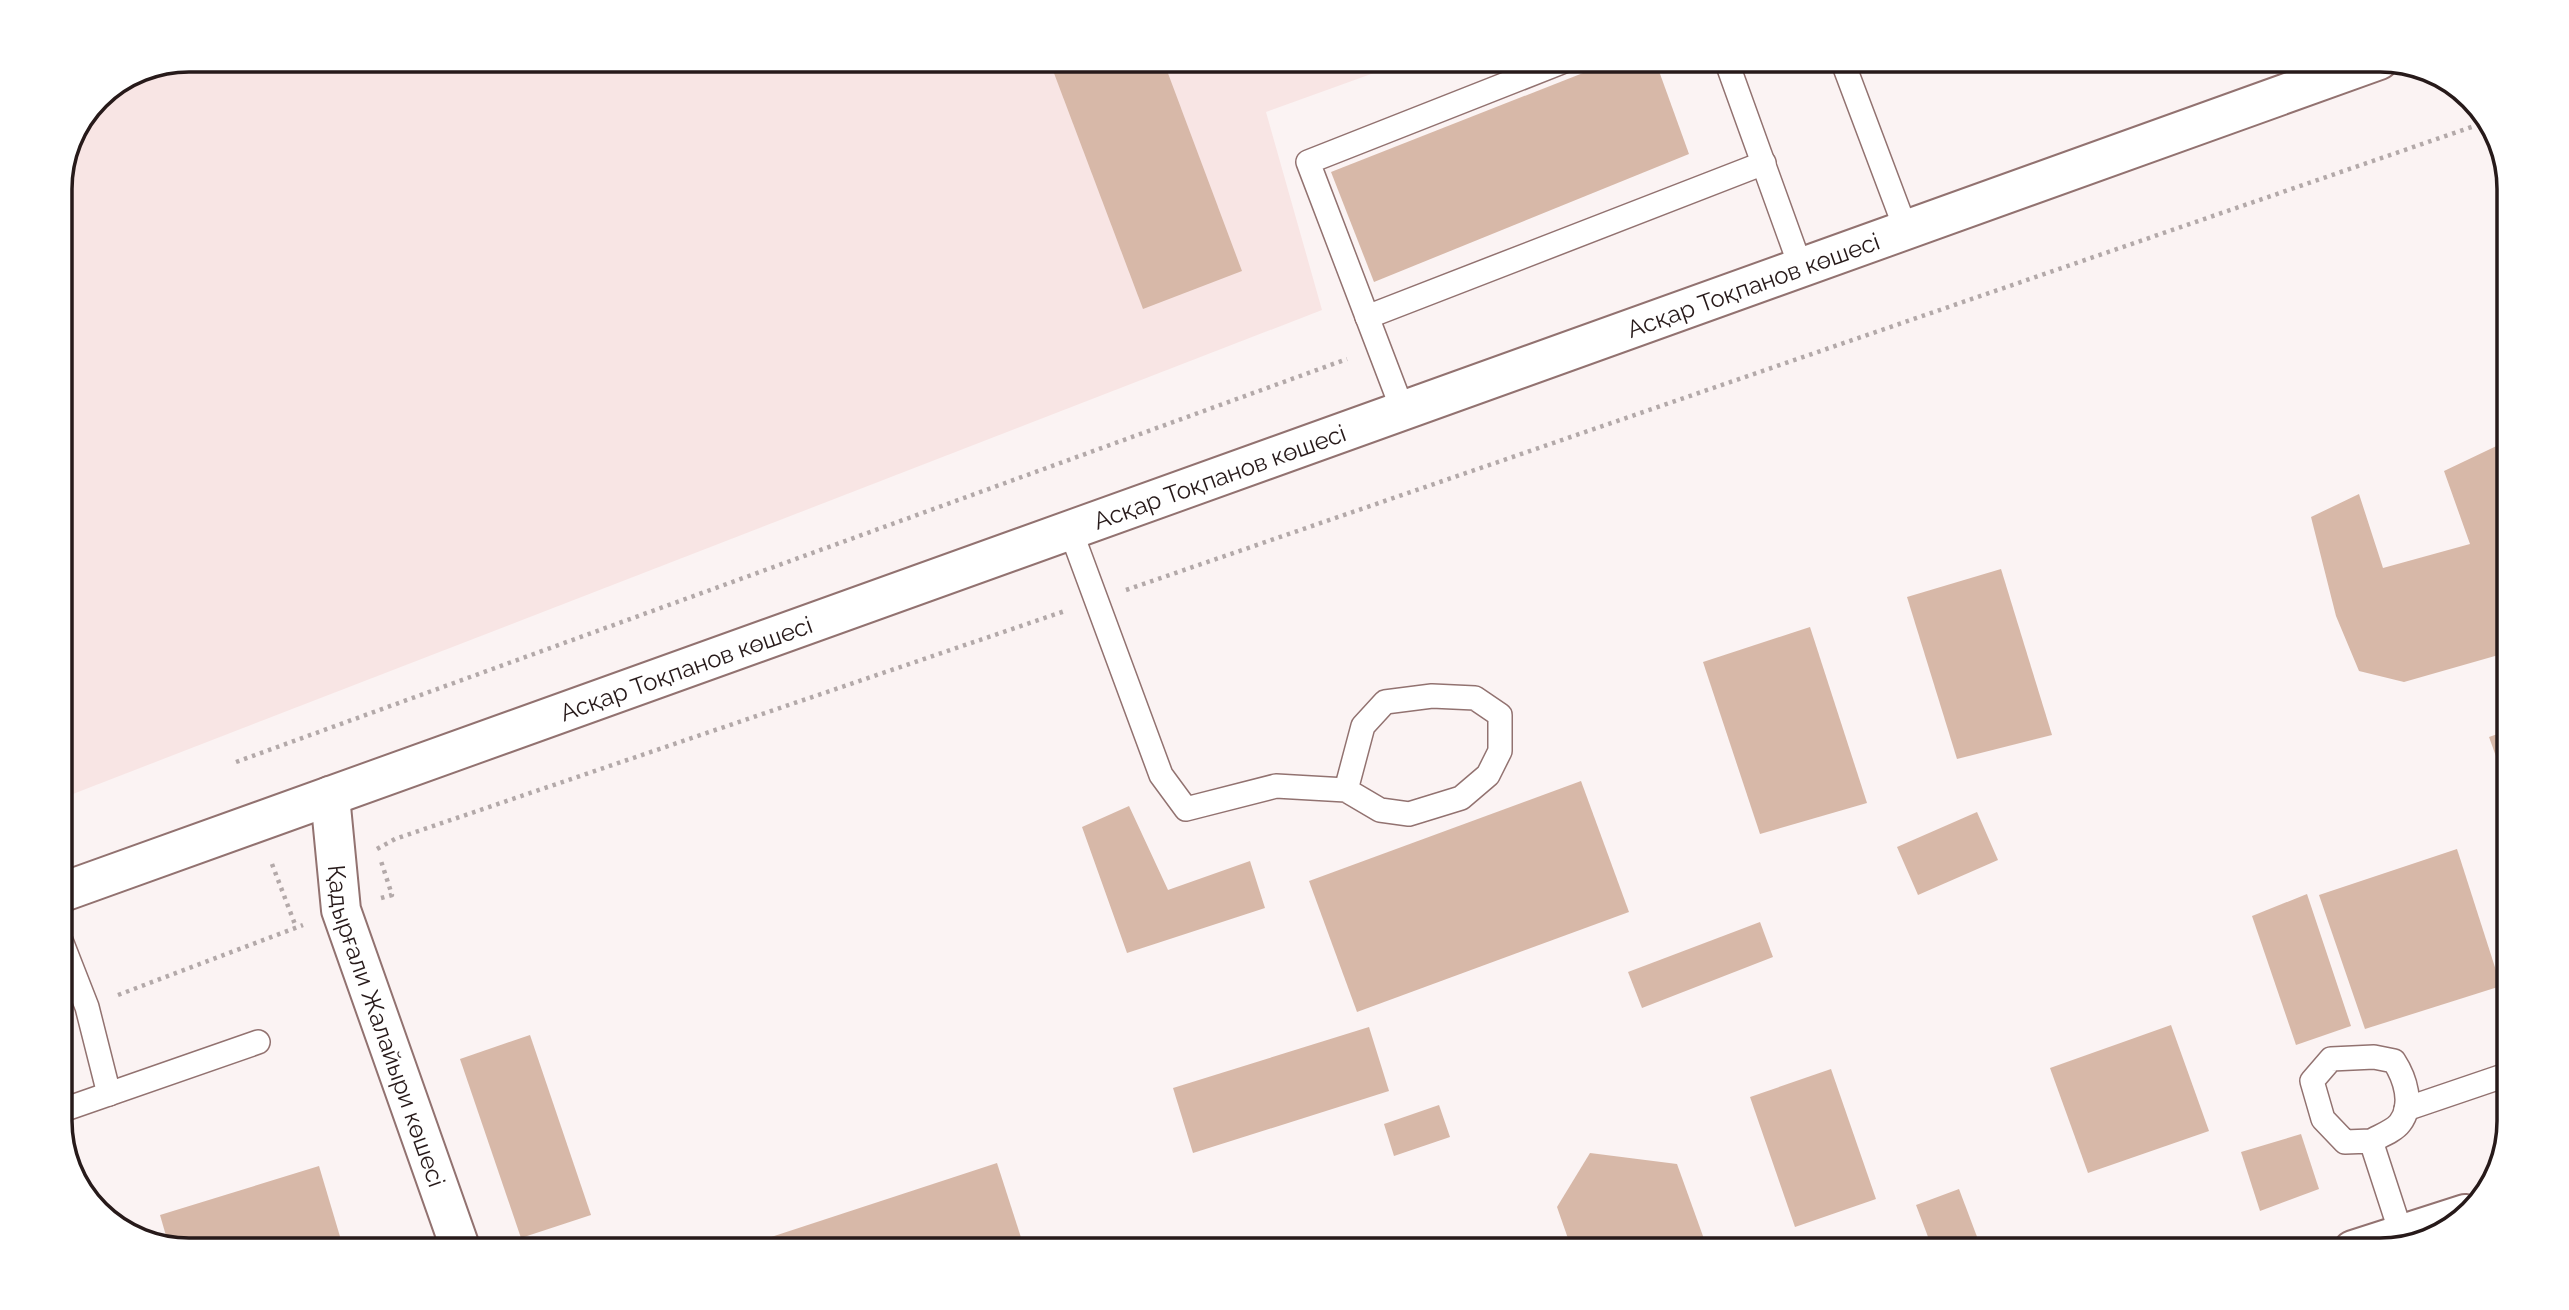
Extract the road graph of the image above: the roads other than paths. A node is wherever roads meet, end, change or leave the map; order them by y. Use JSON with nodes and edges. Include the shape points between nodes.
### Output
{"nodes":[{"id":1,"x":1537,"y":72,"type":"edge"},
{"id":2,"x":1730,"y":72,"type":"edge"},
{"id":3,"x":1847,"y":72,"type":"edge"},
{"id":4,"x":2346,"y":72,"type":"edge"},
{"id":5,"x":1764,"y":163,"type":"junction"},
{"id":6,"x":1906,"y":230,"type":"junction"},
{"id":7,"x":1801,"y":268,"type":"junction"},
{"id":8,"x":1367,"y":317,"type":"junction"},
{"id":9,"x":1403,"y":411,"type":"junction"},
{"id":10,"x":1070,"y":529,"type":"junction"},
{"id":11,"x":1346,"y":790,"type":"junction"},
{"id":12,"x":330,"y":796,"type":"junction"},
{"id":13,"x":72,"y":889,"type":"edge"},
{"id":14,"x":72,"y":970,"type":"edge"},
{"id":15,"x":258,"y":1042,"type":"dead end"},
{"id":16,"x":2497,"y":1078,"type":"edge"},
{"id":17,"x":109,"y":1094,"type":"junction"},
{"id":18,"x":72,"y":1107,"type":"edge"},
{"id":19,"x":2406,"y":1110,"type":"junction"},
{"id":20,"x":2371,"y":1141,"type":"junction"},
{"id":21,"x":2441,"y":1221,"type":"edge"},
{"id":22,"x":2401,"y":1233,"type":"junction"},
{"id":23,"x":2389,"y":1237,"type":"edge"},
{"id":24,"x":456,"y":1238,"type":"edge"}],
"edges":[{"from":1,"to":8,"type":"lane","via":[[1308,162]]},
{"from":2,"to":5,"type":"lane"},
{"from":3,"to":6,"type":"lane"},
{"from":4,"to":6,"type":"street","name":"Асқар Тоқпанов көшесі"},
{"from":5,"to":7,"type":"lane"},
{"from":5,"to":8,"type":"lane"},
{"from":6,"to":7,"type":"street","name":"Асқар Тоқпанов көшесі"},
{"from":7,"to":9,"type":"street","name":"Асқар Тоқпанов көшесі"},
{"from":8,"to":9,"type":"lane"},
{"from":9,"to":10,"type":"street","name":"Асқар Тоқпанов көшесі"},
{"from":10,"to":11,"type":"lane","via":[[1161,775],[1186,809],[1276,786]]},
{"from":10,"to":12,"type":"street","name":"Асқар Тоқпанов көшесі"},
{"from":11,"to":11,"type":"lane","via":[[1380,810],[1409,814],[1461,798],[1488,775],[1500,751],[1500,715],[1475,698],[1432,696],[1385,702],[1363,726]]},
{"from":12,"to":13,"type":"street","name":"Асқар Тоқпанов көшесі"},
{"from":12,"to":24,"type":"street","name":"Қадырғали Жалайыри көшесі","via":[[341,910]]},
{"from":14,"to":17,"type":"lane"},
{"from":15,"to":17,"type":"lane"},
{"from":16,"to":19,"type":"lane"},
{"from":17,"to":18,"type":"lane"},
{"from":19,"to":20,"type":"lane","via":[[2399,1125]]},
{"from":19,"to":20,"type":"lane","via":[[2405,1078],[2394,1060],[2330,1059],[2312,1081],[2323,1119],[2345,1142]]},
{"from":20,"to":22,"type":"lane"},
{"from":21,"to":22,"type":"street"},
{"from":22,"to":23,"type":"street"}]}
